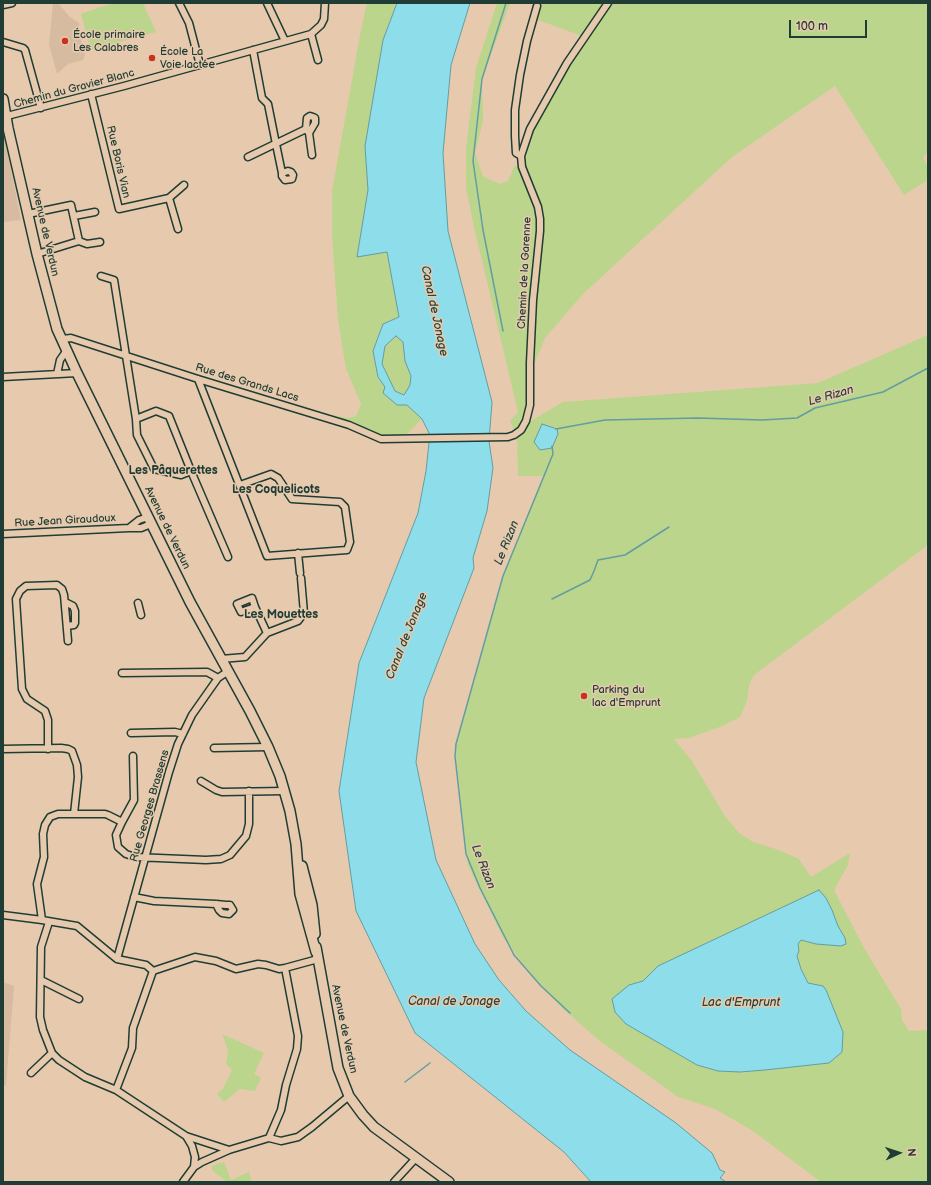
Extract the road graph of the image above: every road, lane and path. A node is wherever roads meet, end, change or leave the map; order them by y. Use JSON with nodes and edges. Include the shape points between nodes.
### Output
{"nodes":[{"id":1,"x":12,"y":3,"type":"edge"},
{"id":2,"x":179,"y":3,"type":"edge"},
{"id":3,"x":267,"y":3,"type":"edge"},
{"id":4,"x":325,"y":3,"type":"edge"},
{"id":5,"x":608,"y":3,"type":"edge"},
{"id":6,"x":3,"y":6,"type":"edge"},
{"id":7,"x":537,"y":6,"type":"dead end"},
{"id":8,"x":310,"y":34,"type":"junction"},
{"id":9,"x":285,"y":41,"type":"junction"},
{"id":10,"x":3,"y":42,"type":"edge"},
{"id":11,"x":253,"y":50,"type":"junction"},
{"id":12,"x":318,"y":60,"type":"dead end"},
{"id":13,"x":200,"y":65,"type":"junction"},
{"id":14,"x":91,"y":94,"type":"junction"},
{"id":15,"x":3,"y":99,"type":"edge"},
{"id":16,"x":41,"y":108,"type":"junction"},
{"id":17,"x":5,"y":117,"type":"edge"},
{"id":18,"x":276,"y":144,"type":"junction"},
{"id":19,"x":312,"y":155,"type":"dead end"},
{"id":20,"x":521,"y":156,"type":"junction"},
{"id":21,"x":248,"y":157,"type":"dead end"},
{"id":22,"x":282,"y":173,"type":"dead end"},
{"id":23,"x":184,"y":185,"type":"dead end"},
{"id":24,"x":169,"y":198,"type":"junction"},
{"id":25,"x":95,"y":212,"type":"dead end"},
{"id":26,"x":28,"y":214,"type":"junction"},
{"id":27,"x":74,"y":216,"type":"junction"},
{"id":28,"x":178,"y":229,"type":"dead end"},
{"id":29,"x":79,"y":240,"type":"junction"},
{"id":30,"x":100,"y":242,"type":"dead end"},
{"id":31,"x":37,"y":254,"type":"junction"},
{"id":32,"x":101,"y":276,"type":"dead end"},
{"id":33,"x":62,"y":339,"type":"junction"},
{"id":34,"x":67,"y":350,"type":"junction"},
{"id":35,"x":126,"y":355,"type":"junction"},
{"id":36,"x":77,"y":373,"type":"junction"},
{"id":37,"x":57,"y":374,"type":"junction"},
{"id":38,"x":3,"y":376,"type":"edge"},
{"id":39,"x":198,"y":379,"type":"junction"},
{"id":40,"x":136,"y":419,"type":"junction"},
{"id":41,"x":504,"y":437,"type":"joint"},
{"id":42,"x":191,"y":471,"type":"junction"},
{"id":43,"x":240,"y":485,"type":"junction"},
{"id":44,"x":150,"y":520,"type":"junction"},
{"id":45,"x":3,"y":534,"type":"edge"},
{"id":46,"x":298,"y":554,"type":"junction"},
{"id":47,"x":228,"y":557,"type":"dead end"},
{"id":48,"x":65,"y":602,"type":"junction"},
{"id":49,"x":138,"y":603,"type":"dead end"},
{"id":50,"x":255,"y":606,"type":"dead end"},
{"id":51,"x":141,"y":615,"type":"dead end"},
{"id":52,"x":67,"y":626,"type":"junction"},
{"id":53,"x":267,"y":633,"type":"junction"},
{"id":54,"x":68,"y":641,"type":"dead end"},
{"id":55,"x":221,"y":659,"type":"junction"},
{"id":56,"x":227,"y":672,"type":"junction"},
{"id":57,"x":122,"y":673,"type":"dead end"},
{"id":58,"x":218,"y":678,"type":"junction"},
{"id":59,"x":131,"y":733,"type":"dead end"},
{"id":60,"x":183,"y":734,"type":"junction"},
{"id":61,"x":268,"y":747,"type":"junction"},
{"id":62,"x":214,"y":748,"type":"dead end"},
{"id":63,"x":3,"y":749,"type":"edge"},
{"id":64,"x":48,"y":749,"type":"junction"},
{"id":65,"x":133,"y":756,"type":"dead end"},
{"id":66,"x":201,"y":781,"type":"dead end"},
{"id":67,"x":285,"y":791,"type":"junction"},
{"id":68,"x":249,"y":792,"type":"junction"},
{"id":69,"x":74,"y":814,"type":"junction"},
{"id":70,"x":122,"y":822,"type":"junction"},
{"id":71,"x":145,"y":858,"type":"junction"},
{"id":72,"x":134,"y":897,"type":"junction"},
{"id":73,"x":216,"y":904,"type":"dead end"},
{"id":74,"x":3,"y":915,"type":"edge"},
{"id":75,"x":42,"y":920,"type":"junction"},
{"id":76,"x":49,"y":922,"type":"junction"},
{"id":77,"x":317,"y":956,"type":"junction"},
{"id":78,"x":117,"y":959,"type":"junction"},
{"id":79,"x":285,"y":968,"type":"junction"},
{"id":80,"x":153,"y":971,"type":"junction"},
{"id":81,"x":41,"y":980,"type":"junction"},
{"id":82,"x":79,"y":999,"type":"dead end"},
{"id":83,"x":52,"y":1053,"type":"junction"},
{"id":84,"x":31,"y":1073,"type":"dead end"},
{"id":85,"x":116,"y":1090,"type":"junction"},
{"id":86,"x":349,"y":1096,"type":"junction"},
{"id":87,"x":186,"y":1136,"type":"junction"},
{"id":88,"x":269,"y":1138,"type":"junction"},
{"id":89,"x":229,"y":1150,"type":"junction"},
{"id":90,"x":416,"y":1158,"type":"junction"},
{"id":91,"x":194,"y":1167,"type":"junction"},
{"id":92,"x":183,"y":1182,"type":"edge"},
{"id":93,"x":394,"y":1182,"type":"edge"},
{"id":94,"x":449,"y":1182,"type":"edge"}],
"edges":[{"from":1,"to":6,"type":"street"},
{"from":2,"to":13,"type":"street","via":[[189,23]]},
{"from":3,"to":9,"type":"street"},
{"from":4,"to":8,"type":"street","name":"Chemin du Gravier Blanc","via":[[324,20],[321,26]]},
{"from":5,"to":20,"type":"street","via":[[567,63],[530,129]]},
{"from":7,"to":20,"type":"street","name":"Chemin de la Garenne","via":[[526,41],[516,110],[516,153]]},
{"from":8,"to":9,"type":"street","name":"Chemin du Gravier Blanc"},
{"from":8,"to":12,"type":"street"},
{"from":9,"to":11,"type":"street","name":"Chemin du Gravier Blanc"},
{"from":10,"to":16,"type":"street","via":[[25,50]]},
{"from":11,"to":13,"type":"street","name":"Chemin du Gravier Blanc"},
{"from":11,"to":18,"type":"street","via":[[262,98],[268,104]]},
{"from":13,"to":14,"type":"street","name":"Chemin du Gravier Blanc"},
{"from":14,"to":16,"type":"street","name":"Chemin du Gravier Blanc"},
{"from":14,"to":24,"type":"street","name":"Rue Boris Vian","via":[[119,209]]},
{"from":15,"to":17,"type":"main road","name":"Avenue de Verdun"},
{"from":16,"to":17,"type":"street","name":"Chemin du Gravier Blanc"},
{"from":17,"to":26,"type":"main road","name":"Avenue de Verdun"},
{"from":18,"to":19,"type":"street","via":[[307,131]]},
{"from":18,"to":21,"type":"street"},
{"from":18,"to":22,"type":"street"},
{"from":20,"to":41,"type":"street","name":"Chemin de la Garenne","via":[[522,167],[538,207],[540,219],[530,363],[530,405],[521,430]]},
{"from":23,"to":24,"type":"street","name":"Rue Boris Vian"},
{"from":24,"to":28,"type":"street"},
{"from":25,"to":27,"type":"street"},
{"from":26,"to":27,"type":"street","via":[[71,205]]},
{"from":26,"to":31,"type":"main road","name":"Avenue de Verdun"},
{"from":27,"to":29,"type":"street"},
{"from":29,"to":30,"type":"street","via":[[87,244]]},
{"from":29,"to":31,"type":"street"},
{"from":31,"to":33,"type":"main road","name":"Avenue de Verdun"},
{"from":32,"to":35,"type":"street","via":[[114,280]]},
{"from":33,"to":34,"type":"main road","name":"Avenue de Verdun"},
{"from":33,"to":35,"type":"street","name":"Rue des Grands Lacs","via":[[71,338]]},
{"from":34,"to":36,"type":"main road","name":"Avenue de Verdun"},
{"from":34,"to":37,"type":"street","via":[[60,360]]},
{"from":35,"to":39,"type":"street","name":"Rue des Grands Lacs"},
{"from":35,"to":40,"type":"street"},
{"from":36,"to":37,"type":"street"},
{"from":36,"to":44,"type":"main road","name":"Avenue de Verdun"},
{"from":37,"to":38,"type":"street"},
{"from":39,"to":41,"type":"street","name":"Rue des Grands Lacs","via":[[349,425],[381,439]]},
{"from":39,"to":43,"type":"street"},
{"from":40,"to":42,"type":"street","via":[[137,436],[154,469],[181,475]]},
{"from":40,"to":42,"type":"street","via":[[156,411],[169,416]]},
{"from":42,"to":47,"type":"street"},
{"from":43,"to":46,"type":"street","via":[[267,556]]},
{"from":43,"to":46,"type":"street","via":[[271,474],[278,478],[292,499],[340,502],[344,507],[350,542],[347,550]]},
{"from":44,"to":45,"type":"street","name":"Rue Jean Giraudoux","via":[[141,528]]},
{"from":44,"to":55,"type":"main road","name":"Avenue de Verdun"},
{"from":46,"to":53,"type":"street","via":[[304,613],[298,621]]},
{"from":48,"to":52,"type":"street"},
{"from":48,"to":52,"type":"street","via":[[73,606],[76,623]]},
{"from":48,"to":64,"type":"street","via":[[62,588],[57,585],[26,586],[16,599],[22,689],[27,699],[46,711]]},
{"from":49,"to":51,"type":"street"},
{"from":50,"to":53,"type":"street"},
{"from":52,"to":54,"type":"street"},
{"from":53,"to":55,"type":"street","via":[[245,656]]},
{"from":55,"to":56,"type":"main road","name":"Avenue de Verdun"},
{"from":56,"to":58,"type":"street","name":"Rue Georges Brassens"},
{"from":56,"to":61,"type":"main road","name":"Avenue de Verdun"},
{"from":57,"to":58,"type":"street","via":[[207,672]]},
{"from":58,"to":60,"type":"street","name":"Rue Georges Brassens","via":[[192,715]]},
{"from":59,"to":60,"type":"street"},
{"from":60,"to":71,"type":"street","name":"Rue Georges Brassens","via":[[169,772]]},
{"from":61,"to":62,"type":"street"},
{"from":61,"to":67,"type":"main road","name":"Avenue de Verdun"},
{"from":63,"to":64,"type":"street"},
{"from":64,"to":69,"type":"street","via":[[72,751],[78,777]]},
{"from":65,"to":70,"type":"street","via":[[134,800]]},
{"from":66,"to":68,"type":"street","via":[[222,792]]},
{"from":67,"to":68,"type":"street"},
{"from":67,"to":77,"type":"main road","name":"Avenue de Verdun","via":[[311,899]]},
{"from":68,"to":71,"type":"street","via":[[249,824],[246,836],[230,855],[221,859],[206,860]]},
{"from":69,"to":70,"type":"street","via":[[108,815]]},
{"from":69,"to":75,"type":"street","via":[[58,814],[50,818],[45,825],[44,857],[37,884]]},
{"from":70,"to":71,"type":"street","via":[[116,836],[118,848],[126,854]]},
{"from":71,"to":72,"type":"street","name":"Rue Georges Brassens"},
{"from":72,"to":73,"type":"street","via":[[154,901]]},
{"from":72,"to":78,"type":"street","name":"Rue Georges Brassens"},
{"from":74,"to":75,"type":"street"},
{"from":75,"to":76,"type":"street"},
{"from":76,"to":78,"type":"street","via":[[77,926]]},
{"from":76,"to":81,"type":"street","via":[[41,947]]},
{"from":77,"to":79,"type":"street"},
{"from":77,"to":86,"type":"main road","name":"Avenue de Verdun","via":[[338,1068]]},
{"from":78,"to":80,"type":"street","via":[[146,965]]},
{"from":79,"to":80,"type":"street","via":[[258,964],[236,969],[216,961],[195,957]]},
{"from":79,"to":88,"type":"street","via":[[298,1036],[297,1049],[281,1110]]},
{"from":80,"to":85,"type":"street","via":[[133,1028],[132,1048]]},
{"from":81,"to":82,"type":"street"},
{"from":81,"to":83,"type":"street","via":[[40,1017]]},
{"from":83,"to":84,"type":"street"},
{"from":83,"to":85,"type":"street","via":[[85,1078]]},
{"from":85,"to":87,"type":"street"},
{"from":86,"to":88,"type":"street","via":[[298,1137],[281,1141]]},
{"from":86,"to":90,"type":"main road","name":"Avenue de Verdun","via":[[374,1127]]},
{"from":87,"to":89,"type":"street"},
{"from":87,"to":91,"type":"street","via":[[195,1157]]},
{"from":88,"to":89,"type":"street"},
{"from":89,"to":91,"type":"street"},
{"from":90,"to":93,"type":"street"},
{"from":90,"to":94,"type":"main road","name":"Avenue de Verdun"},
{"from":91,"to":92,"type":"street"}]}
